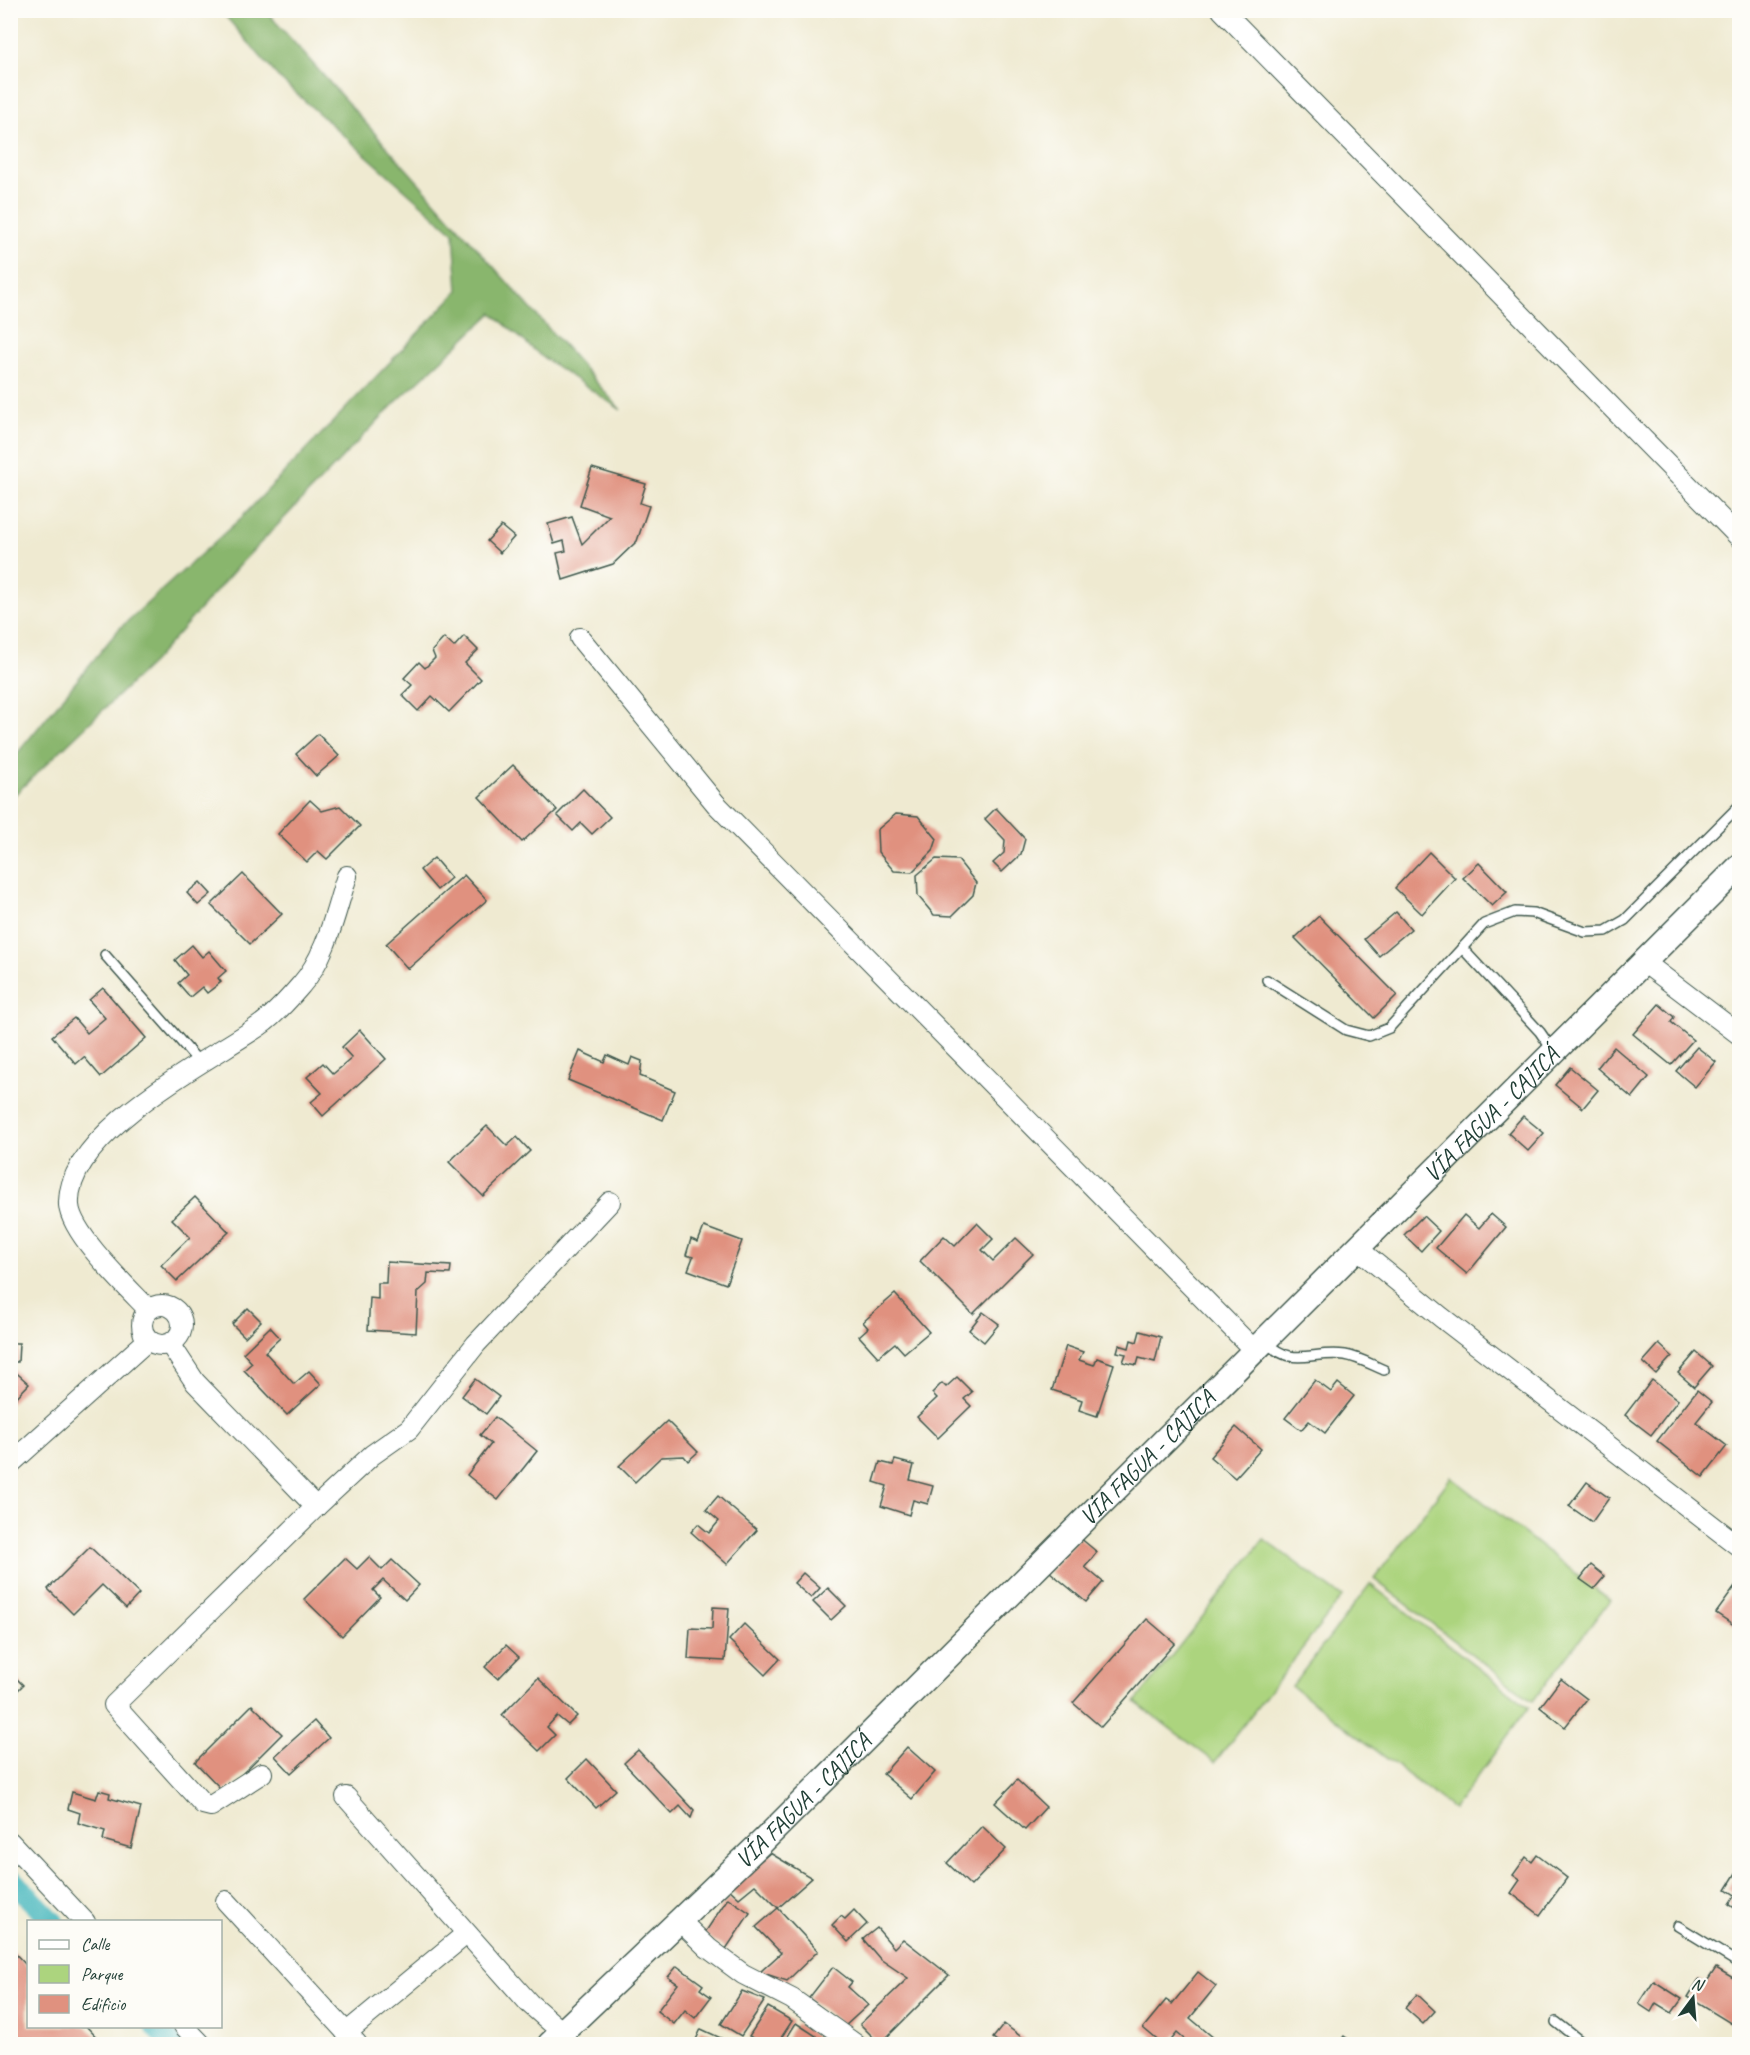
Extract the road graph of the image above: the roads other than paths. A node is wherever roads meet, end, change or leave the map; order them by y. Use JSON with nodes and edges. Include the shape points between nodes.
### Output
{"nodes":[{"id":1,"x":1222,"y":10,"type":"edge"},
{"id":2,"x":1740,"y":538,"type":"edge"},
{"id":3,"x":580,"y":638,"type":"dead end"},
{"id":4,"x":1740,"y":805,"type":"edge"},
{"id":5,"x":1740,"y":866,"type":"edge"},
{"id":6,"x":347,"y":876,"type":"dead end"},
{"id":7,"x":1462,"y":948,"type":"junction"},
{"id":8,"x":105,"y":955,"type":"dead end"},
{"id":9,"x":1645,"y":963,"type":"junction"},
{"id":10,"x":1267,"y":980,"type":"dead end"},
{"id":11,"x":1740,"y":1035,"type":"edge"},
{"id":12,"x":1553,"y":1051,"type":"junction"},
{"id":13,"x":199,"y":1062,"type":"junction"},
{"id":14,"x":610,"y":1202,"type":"dead end"},
{"id":15,"x":1358,"y":1249,"type":"junction"},
{"id":16,"x":148,"y":1310,"type":"junction"},
{"id":17,"x":148,"y":1340,"type":"junction"},
{"id":18,"x":170,"y":1344,"type":"junction"},
{"id":19,"x":1259,"y":1345,"type":"junction"},
{"id":20,"x":1384,"y":1370,"type":"dead end"},
{"id":21,"x":10,"y":1464,"type":"edge"},
{"id":22,"x":316,"y":1507,"type":"junction"},
{"id":23,"x":1740,"y":1547,"type":"edge"},
{"id":24,"x":262,"y":1773,"type":"dead end"},
{"id":25,"x":346,"y":1797,"type":"dead end"},
{"id":26,"x":10,"y":1842,"type":"edge"},
{"id":27,"x":226,"y":1901,"type":"dead end"},
{"id":28,"x":83,"y":1920,"type":"edge"},
{"id":29,"x":680,"y":1922,"type":"junction"},
{"id":30,"x":1678,"y":1926,"type":"dead end"},
{"id":31,"x":466,"y":1934,"type":"junction"},
{"id":32,"x":1740,"y":1964,"type":"edge"},
{"id":33,"x":1556,"y":2022,"type":"dead end"},
{"id":34,"x":186,"y":2028,"type":"edge"},
{"id":35,"x":556,"y":2038,"type":"edge"},
{"id":36,"x":352,"y":2039,"type":"edge"},
{"id":37,"x":201,"y":2044,"type":"edge"},
{"id":38,"x":855,"y":2044,"type":"edge"},
{"id":39,"x":1584,"y":2044,"type":"edge"}],
"edges":[{"from":1,"to":2,"type":"street"},
{"from":3,"to":19,"type":"street","via":[[716,804]]},
{"from":4,"to":7,"type":"lane","via":[[1625,920],[1606,932],[1585,932],[1533,913],[1515,912],[1484,924]]},
{"from":5,"to":9,"type":"street","name":"VÍA FAGUA - CAJICÁ"},
{"from":6,"to":13,"type":"street","via":[[322,951],[303,984],[260,1025]]},
{"from":7,"to":10,"type":"lane","via":[[1389,1028],[1369,1036],[1346,1030]]},
{"from":7,"to":12,"type":"lane"},
{"from":8,"to":13,"type":"lane"},
{"from":9,"to":11,"type":"street"},
{"from":9,"to":12,"type":"street","name":"VÍA FAGUA - CAJICÁ"},
{"from":12,"to":15,"type":"street","name":"VÍA FAGUA - CAJICÁ"},
{"from":13,"to":16,"type":"street","via":[[116,1124],[91,1150],[70,1192],[69,1207],[75,1223]]},
{"from":14,"to":22,"type":"street","via":[[476,1344],[409,1429],[372,1455]]},
{"from":15,"to":19,"type":"street","name":"VÍA FAGUA - CAJICÁ"},
{"from":15,"to":23,"type":"street"},
{"from":16,"to":17,"type":"street","via":[[142,1324]]},
{"from":16,"to":18,"type":"street","via":[[168,1305],[180,1314],[181,1334]]},
{"from":17,"to":18,"type":"street","via":[[158,1345]]},
{"from":17,"to":21,"type":"street"},
{"from":18,"to":22,"type":"street","via":[[195,1382]]},
{"from":19,"to":20,"type":"lane","via":[[1299,1358],[1346,1355]]},
{"from":19,"to":29,"type":"street","name":"VÍA FAGUA - CAJICÁ"},
{"from":22,"to":24,"type":"street","via":[[114,1705],[203,1804],[211,1806]]},
{"from":25,"to":31,"type":"street"},
{"from":26,"to":28,"type":"street"},
{"from":27,"to":36,"type":"street"},
{"from":29,"to":35,"type":"street","name":"VÍA FAGUA - CAJICÁ"},
{"from":29,"to":38,"type":"street","via":[[743,1974],[792,1999]]},
{"from":30,"to":32,"type":"lane"},
{"from":31,"to":35,"type":"street","via":[[530,2003]]},
{"from":31,"to":36,"type":"street"},
{"from":33,"to":39,"type":"lane"},
{"from":34,"to":37,"type":"street"}]}
